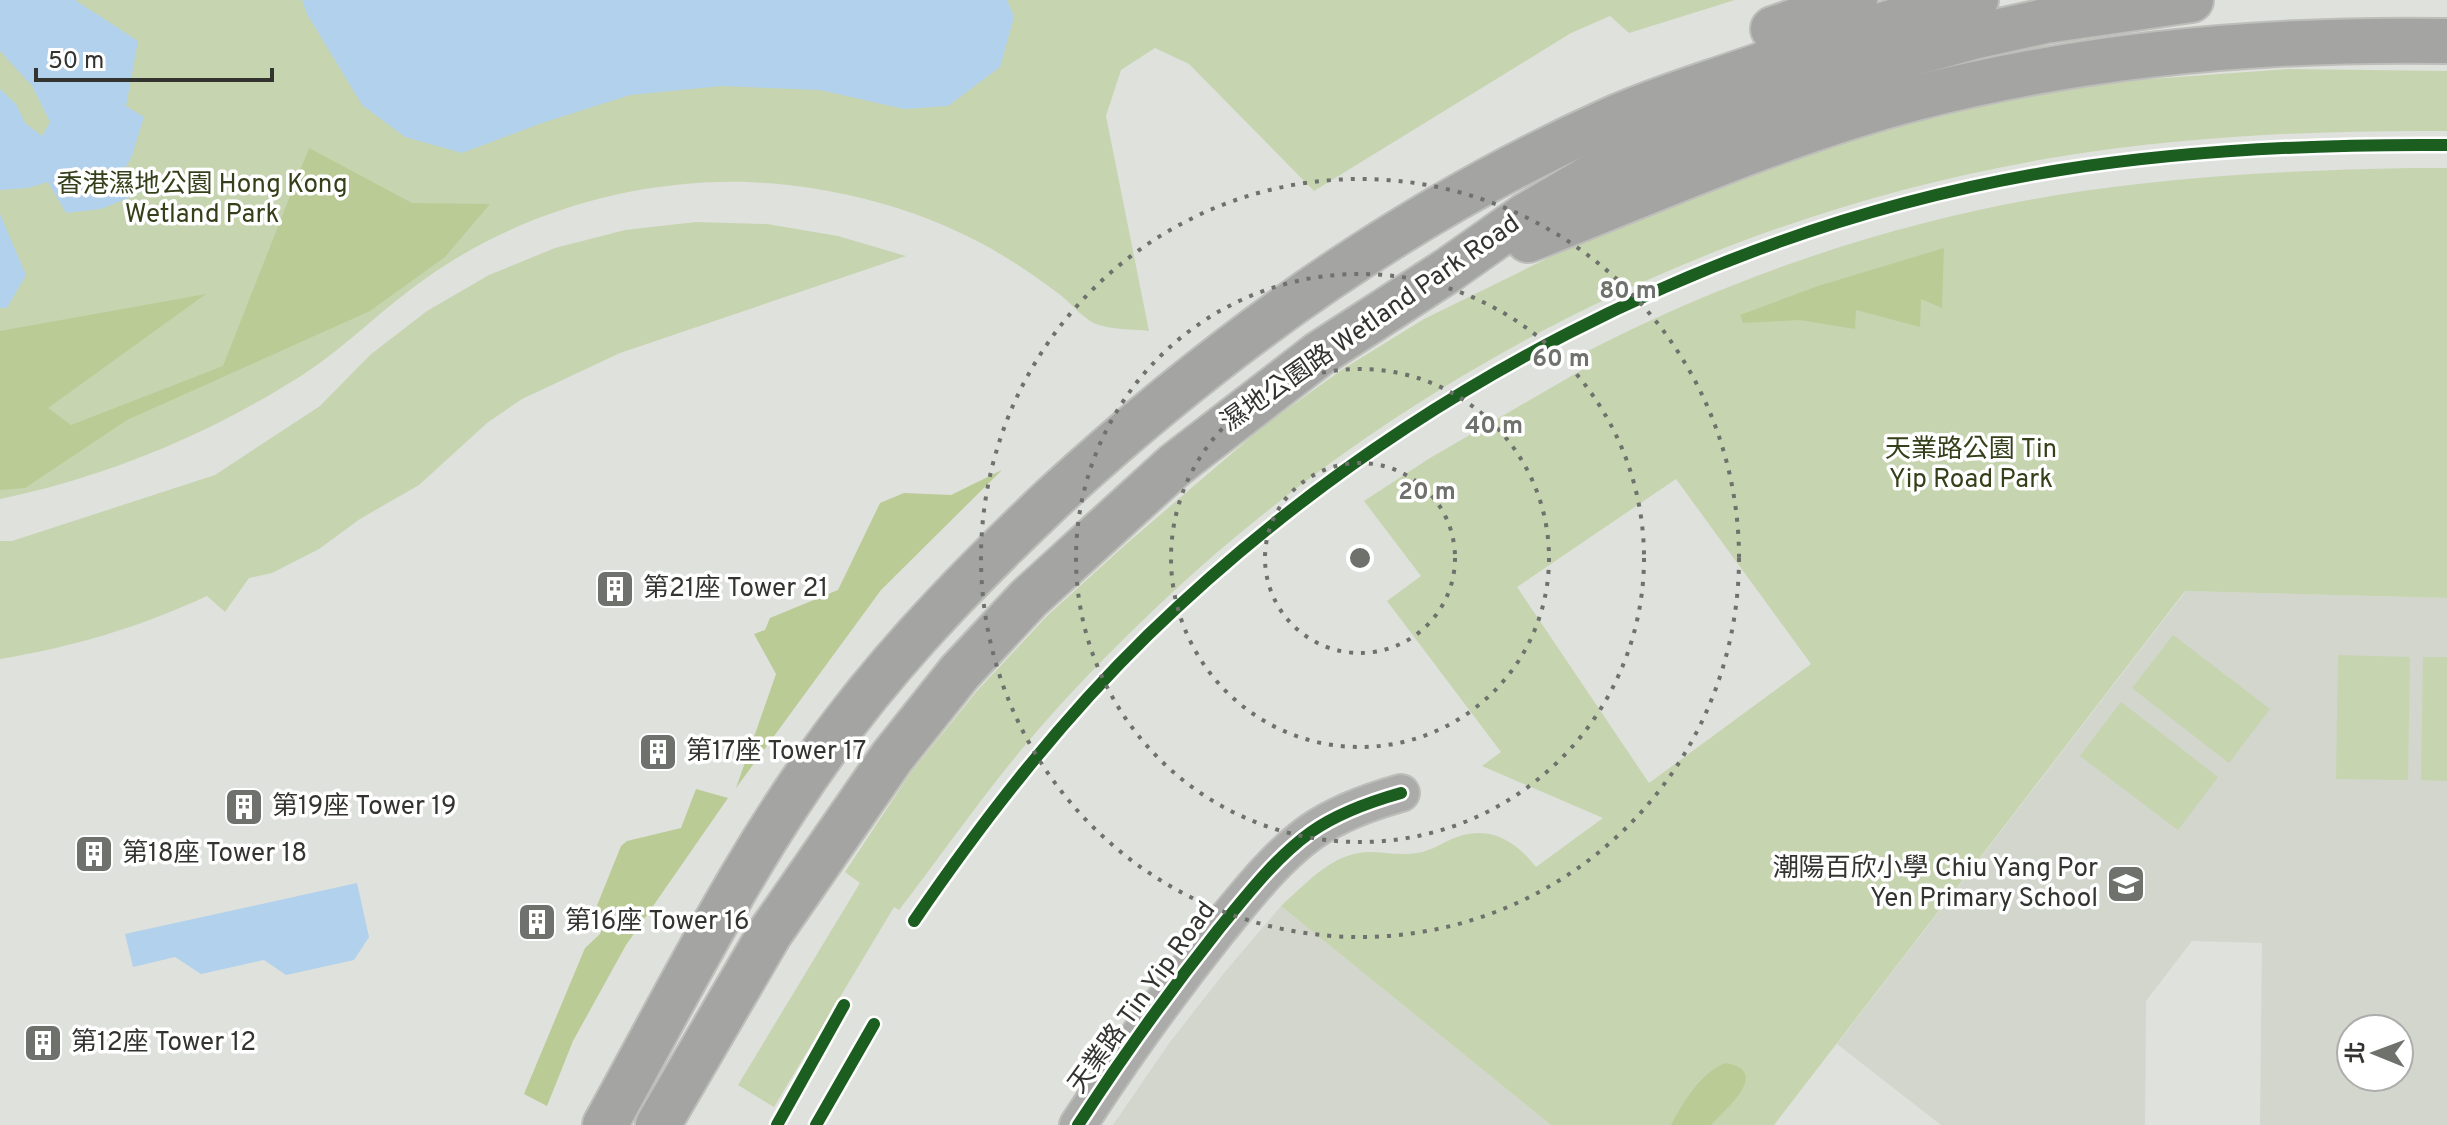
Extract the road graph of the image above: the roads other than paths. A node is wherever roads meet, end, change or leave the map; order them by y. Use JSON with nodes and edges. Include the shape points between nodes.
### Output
{"nodes":[{"id":1,"x":1855,"y":0,"type":"edge"},
{"id":2,"x":1976,"y":0,"type":"edge"},
{"id":3,"x":2191,"y":0,"type":"edge"},
{"id":4,"x":2447,"y":41,"type":"edge"},
{"id":5,"x":1822,"y":63,"type":"junction"},
{"id":6,"x":1631,"y":111,"type":"junction"},
{"id":7,"x":1447,"y":271,"type":"junction"},
{"id":8,"x":1401,"y":793,"type":"dead end"},
{"id":9,"x":660,"y":1123,"type":"edge"},
{"id":10,"x":605,"y":1125,"type":"edge"},
{"id":11,"x":1078,"y":1125,"type":"edge"}],
"edges":[{"from":1,"to":6,"type":"main road","via":[[1702,55]]},
{"from":2,"to":5,"type":"main road","name":"濕地公園路 Wetland Park Road","via":[[1898,19]]},
{"from":3,"to":5,"type":"main road","name":"濕地公園路 Wetland Park Road","via":[[2030,24],[1911,54]]},
{"from":4,"to":7,"type":"main road","via":[[2250,46],[2018,74],[1831,124]]},
{"from":5,"to":6,"type":"main road","name":"濕地公園路 Wetland Park Road"},
{"from":5,"to":7,"type":"main road","name":"濕地公園路 Wetland Park Road","via":[[1704,126],[1593,176]]},
{"from":6,"to":10,"type":"main road","name":"濕地公園路 Wetland Park Road","via":[[1443,207],[1287,308],[1139,421],[990,557],[915,637],[782,810],[725,903]]},
{"from":7,"to":9,"type":"main road","name":"濕地公園路 Wetland Park Road","via":[[1319,354],[1175,465],[1029,598],[959,673],[892,757],[770,933]]},
{"from":8,"to":11,"type":"street","name":"天業路 Tin Yip Road","via":[[1340,815],[1287,852],[1177,981]]}]}
